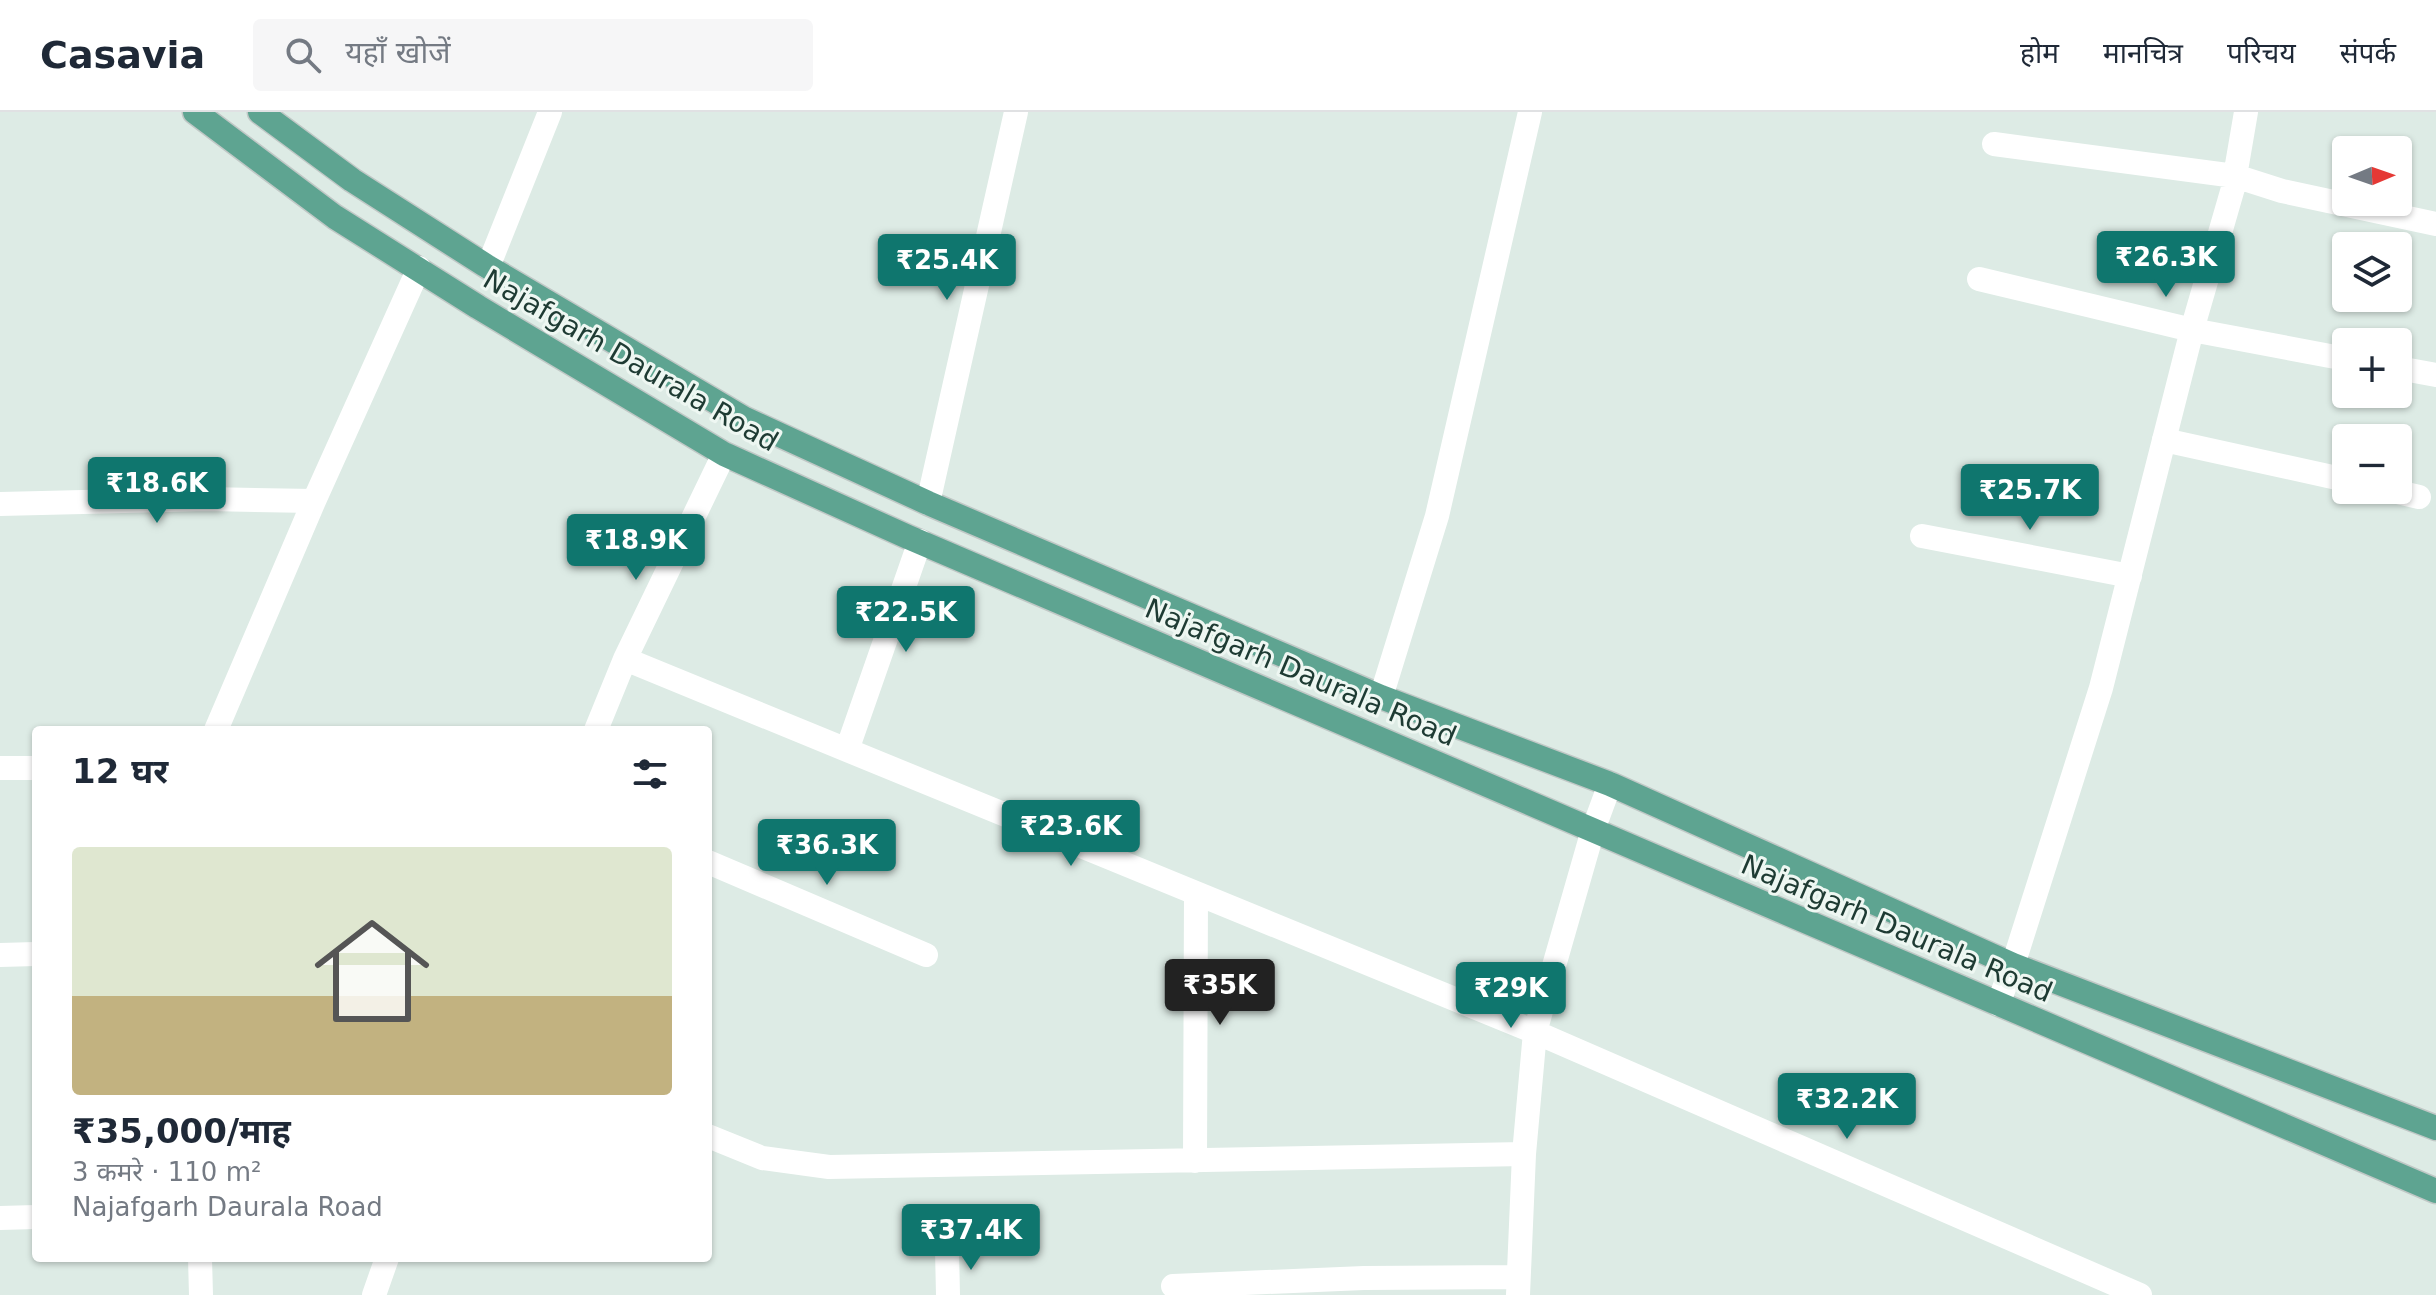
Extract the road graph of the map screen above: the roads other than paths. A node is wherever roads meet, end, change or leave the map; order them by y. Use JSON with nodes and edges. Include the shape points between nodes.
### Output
{"nodes":[{"id":1,"x":195,"y":112,"type":"edge"},
{"id":2,"x":260,"y":112,"type":"edge"},
{"id":3,"x":550,"y":112,"type":"edge"},
{"id":4,"x":1016,"y":112,"type":"edge"},
{"id":5,"x":1530,"y":112,"type":"edge"},
{"id":6,"x":2246,"y":112,"type":"edge"},
{"id":7,"x":1994,"y":144,"type":"dead end"},
{"id":8,"x":2235,"y":176,"type":"junction"},
{"id":9,"x":2436,"y":224,"type":"edge"},
{"id":10,"x":488,"y":267,"type":"junction"},
{"id":11,"x":419,"y":268,"type":"junction"},
{"id":12,"x":1979,"y":279,"type":"dead end"},
{"id":13,"x":2192,"y":330,"type":"junction"},
{"id":14,"x":2332,"y":356,"type":"edge"},
{"id":15,"x":2412,"y":371,"type":"edge"},
{"id":16,"x":2436,"y":375,"type":"edge"},
{"id":17,"x":2164,"y":440,"type":"junction"},
{"id":18,"x":724,"y":454,"type":"junction"},
{"id":19,"x":2332,"y":477,"type":"edge"},
{"id":20,"x":2412,"y":495,"type":"edge"},
{"id":21,"x":2419,"y":497,"type":"dead end"},
{"id":22,"x":314,"y":501,"type":"junction"},
{"id":23,"x":928,"y":503,"type":"junction"},
{"id":24,"x":0,"y":504,"type":"edge"},
{"id":25,"x":1922,"y":536,"type":"dead end"},
{"id":26,"x":920,"y":541,"type":"junction"},
{"id":27,"x":2130,"y":576,"type":"junction"},
{"id":28,"x":625,"y":659,"type":"junction"},
{"id":29,"x":1381,"y":697,"type":"junction"},
{"id":30,"x":218,"y":726,"type":"edge"},
{"id":31,"x":598,"y":726,"type":"edge"},
{"id":32,"x":847,"y":750,"type":"junction"},
{"id":33,"x":0,"y":768,"type":"edge"},
{"id":34,"x":32,"y":768,"type":"edge"},
{"id":35,"x":1610,"y":784,"type":"junction"},
{"id":36,"x":1593,"y":830,"type":"junction"},
{"id":37,"x":712,"y":864,"type":"edge"},
{"id":38,"x":1196,"y":893,"type":"junction"},
{"id":39,"x":32,"y":954,"type":"edge"},
{"id":40,"x":0,"y":955,"type":"edge"},
{"id":41,"x":926,"y":955,"type":"dead end"},
{"id":42,"x":2013,"y":965,"type":"junction"},
{"id":43,"x":1998,"y":1004,"type":"junction"},
{"id":44,"x":1535,"y":1032,"type":"junction"},
{"id":45,"x":2436,"y":1128,"type":"edge"},
{"id":46,"x":712,"y":1138,"type":"edge"},
{"id":47,"x":1524,"y":1154,"type":"junction"},
{"id":48,"x":1195,"y":1161,"type":"junction"},
{"id":49,"x":2436,"y":1191,"type":"edge"},
{"id":50,"x":32,"y":1217,"type":"edge"},
{"id":51,"x":0,"y":1218,"type":"edge"},
{"id":52,"x":947,"y":1250,"type":"dead end"},
{"id":53,"x":200,"y":1262,"type":"edge"},
{"id":54,"x":386,"y":1262,"type":"edge"},
{"id":55,"x":1173,"y":1286,"type":"dead end"},
{"id":56,"x":1518,"y":1286,"type":"edge"},
{"id":57,"x":201,"y":1295,"type":"edge"},
{"id":58,"x":374,"y":1295,"type":"edge"},
{"id":59,"x":948,"y":1295,"type":"edge"},
{"id":60,"x":2140,"y":1295,"type":"edge"}],
"edges":[{"from":1,"to":11,"type":"main road","name":"Najafgarh Daurala Road","via":[[335,217]]},
{"from":2,"to":10,"type":"main road","name":"Najafgarh Daurala Road","via":[[352,180]]},
{"from":3,"to":10,"type":"street"},
{"from":4,"to":23,"type":"street"},
{"from":5,"to":29,"type":"street","via":[[1437,516]]},
{"from":6,"to":8,"type":"street"},
{"from":7,"to":8,"type":"street"},
{"from":8,"to":9,"type":"street"},
{"from":8,"to":13,"type":"street"},
{"from":10,"to":23,"type":"main road","name":"Najafgarh Daurala Road","via":[[745,419]]},
{"from":11,"to":18,"type":"main road","name":"Najafgarh Daurala Road"},
{"from":11,"to":22,"type":"street"},
{"from":12,"to":13,"type":"street"},
{"from":13,"to":14,"type":"street"},
{"from":13,"to":17,"type":"street"},
{"from":15,"to":16,"type":"street"},
{"from":17,"to":19,"type":"street"},
{"from":17,"to":27,"type":"street"},
{"from":18,"to":26,"type":"main road","name":"Najafgarh Daurala Road"},
{"from":18,"to":28,"type":"street"},
{"from":20,"to":21,"type":"street"},
{"from":22,"to":24,"type":"street"},
{"from":22,"to":30,"type":"street"},
{"from":23,"to":29,"type":"main road","name":"Najafgarh Daurala Road"},
{"from":25,"to":27,"type":"street"},
{"from":26,"to":32,"type":"street"},
{"from":26,"to":36,"type":"main road","name":"Najafgarh Daurala Road"},
{"from":27,"to":42,"type":"street","via":[[2101,688]]},
{"from":28,"to":31,"type":"street"},
{"from":28,"to":32,"type":"street"},
{"from":29,"to":35,"type":"main road","name":"Najafgarh Daurala Road"},
{"from":32,"to":38,"type":"street"},
{"from":33,"to":34,"type":"street"},
{"from":35,"to":36,"type":"street"},
{"from":35,"to":42,"type":"main road","name":"Najafgarh Daurala Road"},
{"from":36,"to":43,"type":"main road","name":"Najafgarh Daurala Road"},
{"from":36,"to":44,"type":"street"},
{"from":37,"to":41,"type":"street"},
{"from":38,"to":44,"type":"street"},
{"from":38,"to":48,"type":"street"},
{"from":39,"to":40,"type":"street"},
{"from":42,"to":43,"type":"street"},
{"from":42,"to":45,"type":"main road","name":"Najafgarh Daurala Road"},
{"from":43,"to":49,"type":"main road","name":"Najafgarh Daurala Road"},
{"from":44,"to":47,"type":"street"},
{"from":44,"to":60,"type":"street"},
{"from":46,"to":48,"type":"street","via":[[762,1158],[829,1167]]},
{"from":47,"to":48,"type":"street"},
{"from":47,"to":56,"type":"street"},
{"from":50,"to":51,"type":"street"},
{"from":52,"to":59,"type":"street"},
{"from":53,"to":57,"type":"street"},
{"from":54,"to":58,"type":"street"},
{"from":55,"to":56,"type":"street","via":[[1379,1277]]}]}
